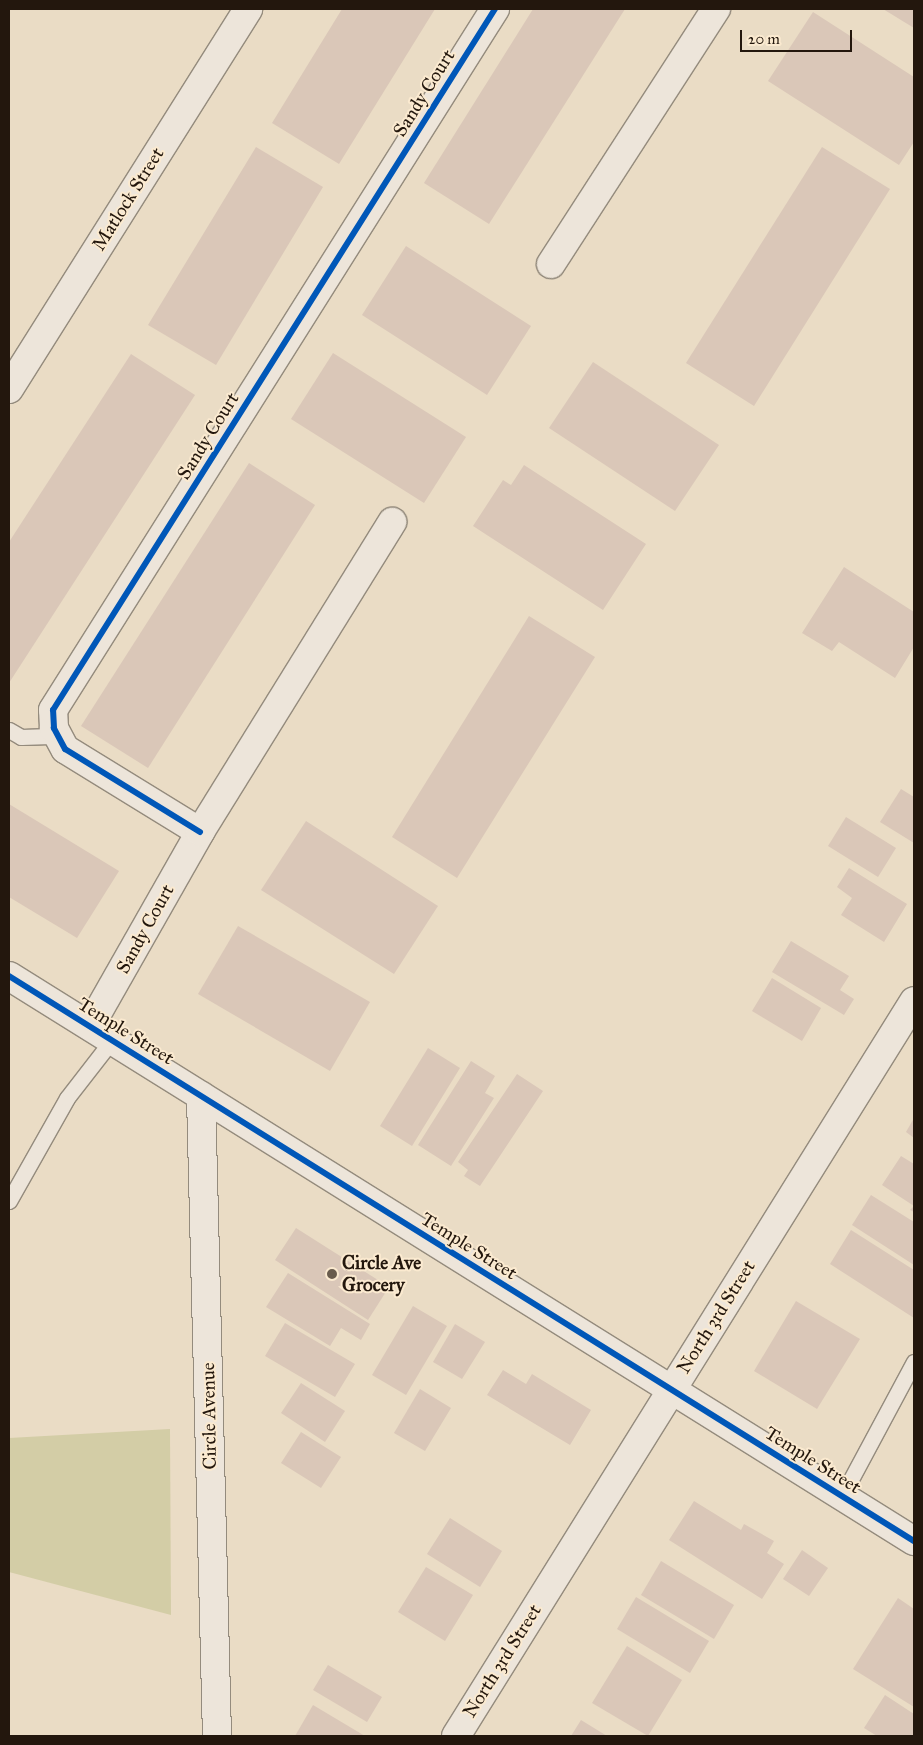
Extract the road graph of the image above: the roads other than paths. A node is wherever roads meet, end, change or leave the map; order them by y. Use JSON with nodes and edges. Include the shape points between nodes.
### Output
{"nodes":[{"id":1,"x":248,"y":9,"type":"edge"},
{"id":2,"x":495,"y":9,"type":"edge"},
{"id":3,"x":716,"y":9,"type":"edge"},
{"id":4,"x":551,"y":264,"type":"dead end"},
{"id":5,"x":9,"y":389,"type":"edge"},
{"id":6,"x":392,"y":522,"type":"dead end"},
{"id":7,"x":9,"y":730,"type":"edge"},
{"id":8,"x":58,"y":736,"type":"junction"},
{"id":9,"x":200,"y":832,"type":"junction"},
{"id":10,"x":11,"y":981,"type":"edge"},
{"id":11,"x":914,"y":1002,"type":"edge"},
{"id":12,"x":101,"y":1033,"type":"junction"},
{"id":13,"x":201,"y":1096,"type":"junction"},
{"id":14,"x":9,"y":1201,"type":"edge"},
{"id":15,"x":914,"y":1362,"type":"edge"},
{"id":16,"x":670,"y":1390,"type":"junction"},
{"id":17,"x":842,"y":1496,"type":"junction"},
{"id":18,"x":914,"y":1541,"type":"edge"},
{"id":19,"x":217,"y":1736,"type":"edge"},
{"id":20,"x":456,"y":1736,"type":"edge"}],
"edges":[{"from":1,"to":5,"type":"street","name":"Matlock Street"},
{"from":2,"to":8,"type":"street","name":"Sandy Court","via":[[53,710]]},
{"from":3,"to":4,"type":"street"},
{"from":6,"to":9,"type":"street","name":"Sandy Court"},
{"from":7,"to":8,"type":"lane","via":[[21,737]]},
{"from":8,"to":9,"type":"street","name":"Sandy Court","via":[[65,749]]},
{"from":9,"to":12,"type":"street","name":"Sandy Court"},
{"from":10,"to":12,"type":"street","name":"Temple Street"},
{"from":11,"to":16,"type":"street","name":"North 3rd Street"},
{"from":12,"to":13,"type":"street","name":"Temple Street"},
{"from":12,"to":14,"type":"lane"},
{"from":13,"to":16,"type":"street","name":"Temple Street"},
{"from":13,"to":19,"type":"street","name":"Circle Avenue"},
{"from":15,"to":17,"type":"lane"},
{"from":16,"to":17,"type":"street","name":"Temple Street"},
{"from":16,"to":20,"type":"street","name":"North 3rd Street"},
{"from":17,"to":18,"type":"street","name":"Temple Street"}]}
